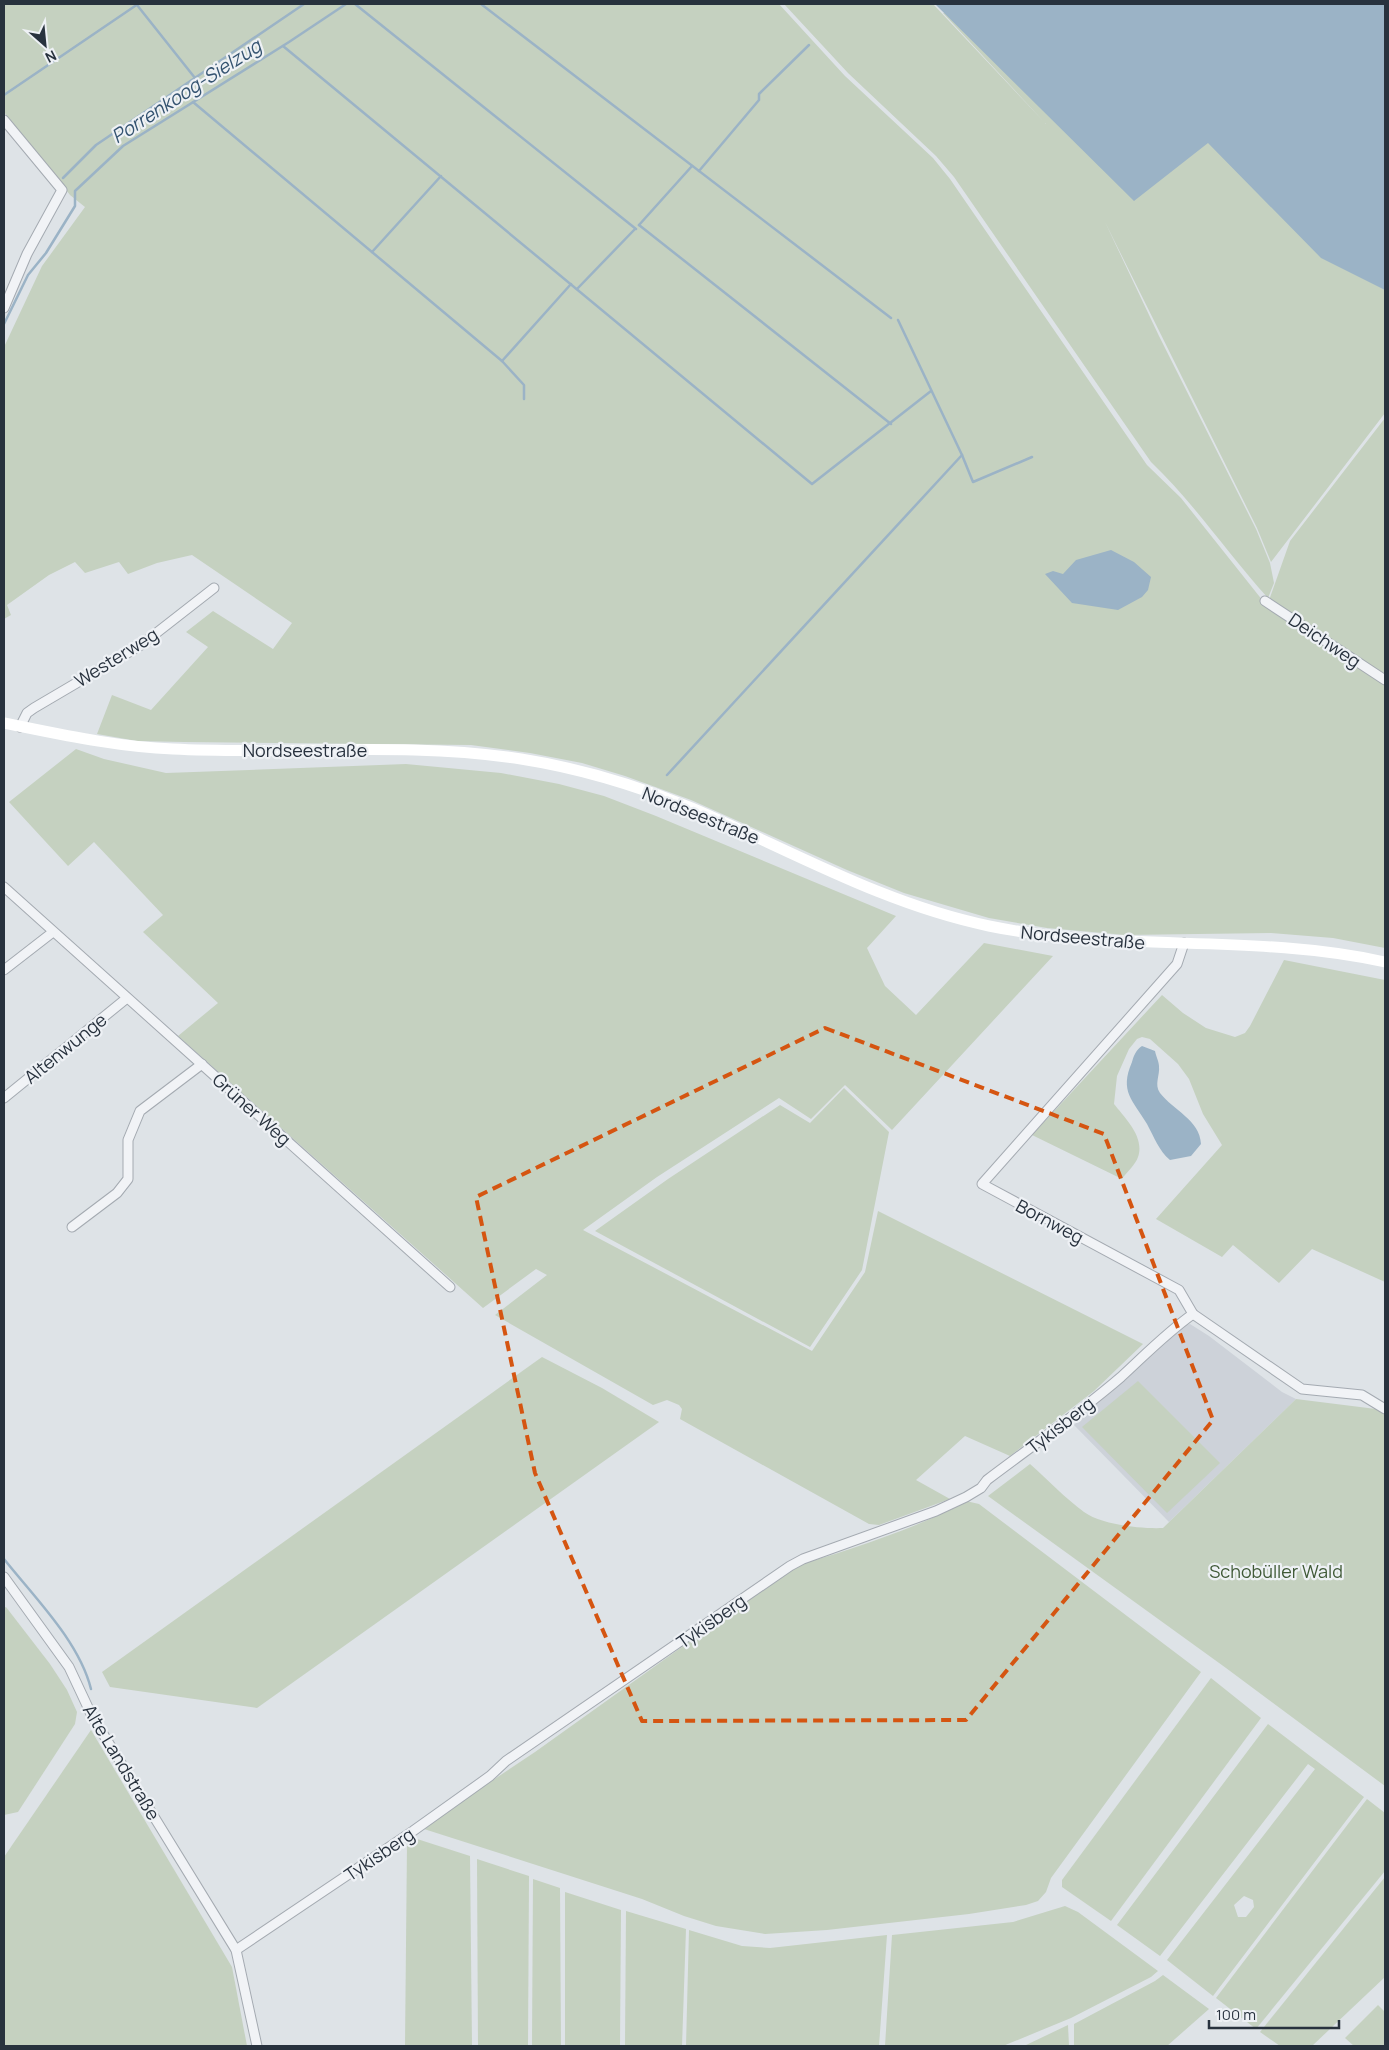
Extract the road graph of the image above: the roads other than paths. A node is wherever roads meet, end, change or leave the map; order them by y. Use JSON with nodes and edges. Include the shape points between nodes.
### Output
{"nodes":[{"id":1,"x":4,"y":120,"type":"edge"},
{"id":2,"x":4,"y":308,"type":"edge"},
{"id":3,"x":214,"y":588,"type":"dead end"},
{"id":4,"x":1265,"y":601,"type":"dead end"},
{"id":5,"x":1385,"y":680,"type":"edge"},
{"id":6,"x":4,"y":723,"type":"edge"},
{"id":7,"x":20,"y":727,"type":"junction"},
{"id":8,"x":4,"y":887,"type":"edge"},
{"id":9,"x":52,"y":932,"type":"junction"},
{"id":10,"x":1184,"y":943,"type":"junction"},
{"id":11,"x":1385,"y":962,"type":"edge"},
{"id":12,"x":4,"y":970,"type":"edge"},
{"id":13,"x":127,"y":998,"type":"junction"},
{"id":14,"x":202,"y":1064,"type":"junction"},
{"id":15,"x":4,"y":1098,"type":"edge"},
{"id":16,"x":72,"y":1227,"type":"dead end"},
{"id":17,"x":450,"y":1287,"type":"dead end"},
{"id":18,"x":1193,"y":1314,"type":"junction"},
{"id":19,"x":1385,"y":1409,"type":"edge"},
{"id":20,"x":4,"y":1577,"type":"edge"},
{"id":21,"x":236,"y":1950,"type":"junction"},
{"id":22,"x":257,"y":2046,"type":"edge"}],
"edges":[{"from":1,"to":2,"type":"street","via":[[62,190]]},
{"from":3,"to":7,"type":"street","name":"Westerweg","via":[[141,645],[27,713]]},
{"from":4,"to":5,"type":"street","name":"Deichweg"},
{"from":6,"to":7,"type":"main road","name":"Nordseestraße"},
{"from":7,"to":10,"type":"main road","name":"Nordseestraße","via":[[105,743],[170,749],[343,748],[472,752],[526,760],[620,783],[680,804],[901,902],[957,918],[1067,938]]},
{"from":8,"to":9,"type":"street","name":"Grüner Weg"},
{"from":9,"to":12,"type":"street"},
{"from":9,"to":13,"type":"street","name":"Grüner Weg"},
{"from":10,"to":11,"type":"main road","name":"Nordseestraße","via":[[1302,948]]},
{"from":10,"to":18,"type":"street","name":"Bornweg","via":[[1177,964],[982,1184],[1179,1290]]},
{"from":13,"to":14,"type":"street","name":"Grüner Weg"},
{"from":13,"to":15,"type":"street","name":"Altenwunge"},
{"from":14,"to":16,"type":"street","via":[[140,1111],[128,1140],[128,1179],[117,1193]]},
{"from":14,"to":17,"type":"street","name":"Grüner Weg"},
{"from":18,"to":19,"type":"street","name":"Bornweg","via":[[1302,1389],[1362,1395]]},
{"from":18,"to":21,"type":"street","name":"Tykisberg","via":[[1168,1331],[1070,1419],[981,1488],[936,1511],[790,1566],[506,1761],[412,1832]]},
{"from":20,"to":21,"type":"street","name":"Alte Landstraße","via":[[69,1667],[92,1716]]},
{"from":21,"to":22,"type":"street","name":"Alte Landstraße"}]}
